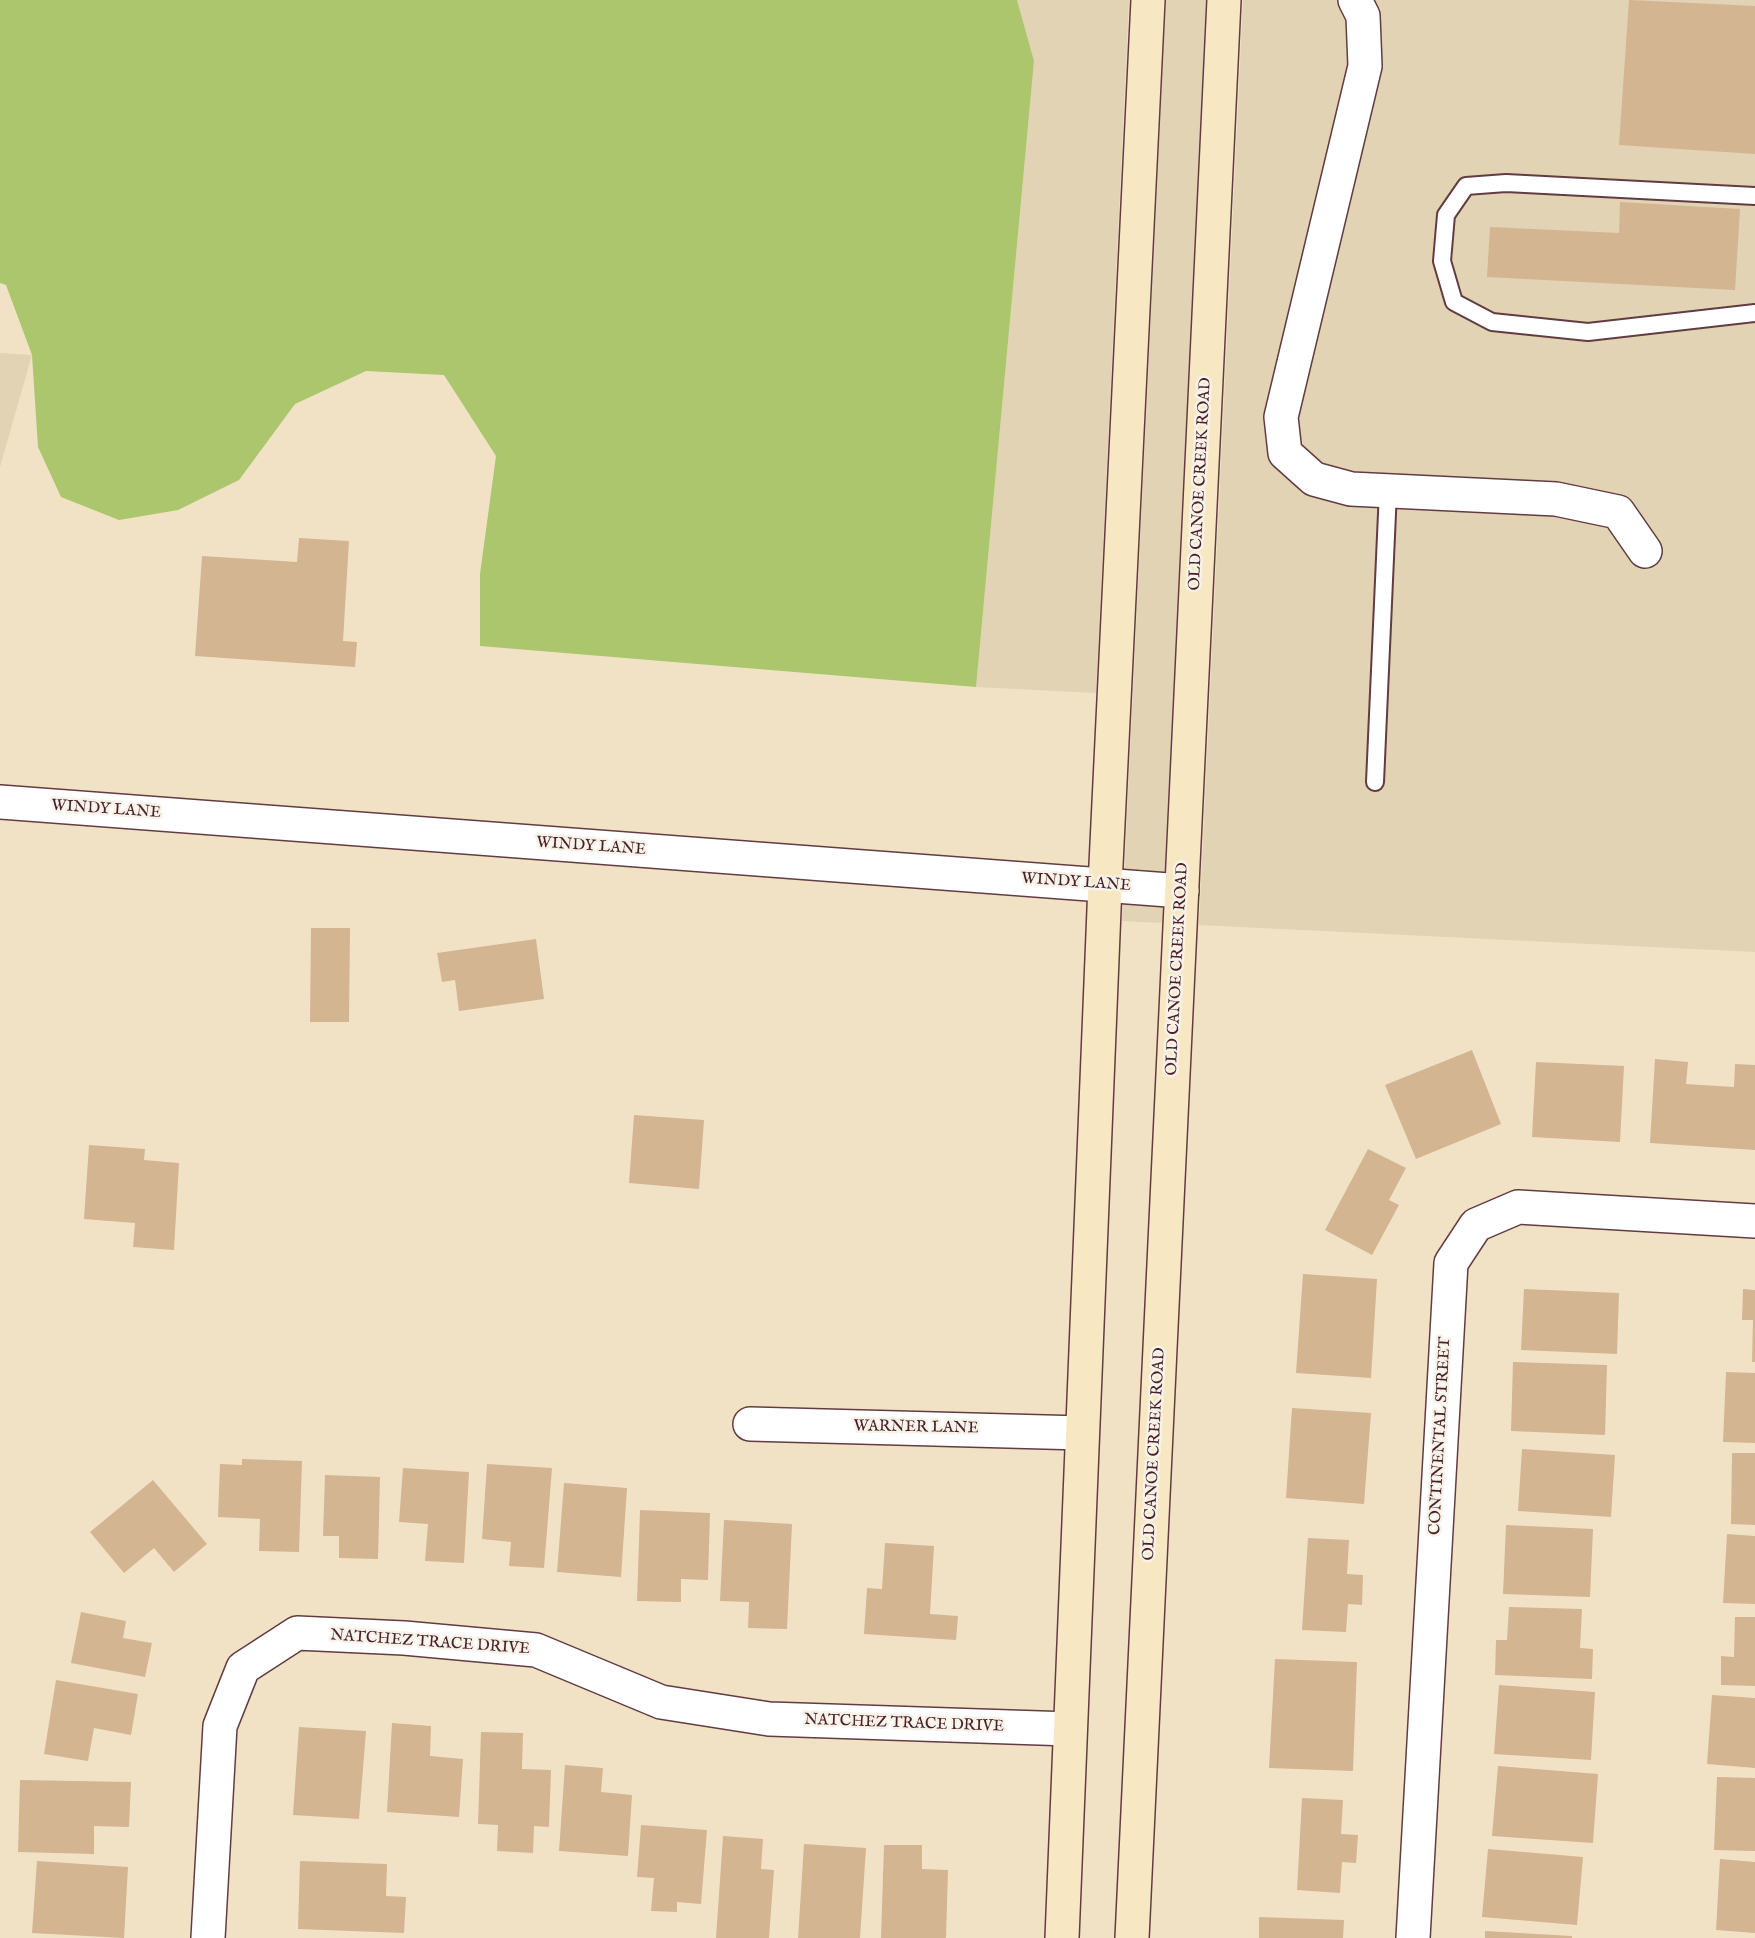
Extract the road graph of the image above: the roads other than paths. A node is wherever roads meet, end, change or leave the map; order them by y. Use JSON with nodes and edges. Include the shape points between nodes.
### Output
{"nodes":[{"id":1,"x":1148,"y":0,"type":"edge"},
{"id":2,"x":1224,"y":0,"type":"edge"},
{"id":3,"x":1355,"y":0,"type":"edge"},
{"id":4,"x":1755,"y":196,"type":"edge"},
{"id":5,"x":1755,"y":313,"type":"edge"},
{"id":6,"x":1388,"y":491,"type":"junction"},
{"id":7,"x":1645,"y":551,"type":"dead end"},
{"id":8,"x":1375,"y":782,"type":"dead end"},
{"id":9,"x":0,"y":802,"type":"edge"},
{"id":10,"x":1105,"y":885,"type":"junction"},
{"id":11,"x":1182,"y":891,"type":"junction"},
{"id":12,"x":1755,"y":1221,"type":"edge"},
{"id":13,"x":750,"y":1424,"type":"dead end"},
{"id":14,"x":1082,"y":1433,"type":"junction"},
{"id":15,"x":1070,"y":1729,"type":"junction"},
{"id":16,"x":208,"y":1938,"type":"edge"},
{"id":17,"x":1062,"y":1938,"type":"edge"},
{"id":18,"x":1132,"y":1938,"type":"edge"},
{"id":19,"x":1413,"y":1938,"type":"edge"}],
"edges":[{"from":1,"to":10,"type":"main road"},
{"from":2,"to":11,"type":"main road","name":"OLD CANOE CREEK ROAD"},
{"from":3,"to":6,"type":"street","via":[[1363,16],[1365,66],[1281,417],[1285,453],[1314,479],[1351,489]]},
{"from":4,"to":5,"type":"lane","via":[[1528,184],[1466,186],[1446,215],[1442,261],[1454,302],[1492,322],[1588,332]]},
{"from":6,"to":7,"type":"street","via":[[1556,499],[1618,512]]},
{"from":6,"to":8,"type":"lane"},
{"from":9,"to":10,"type":"street","name":"WINDY LANE"},
{"from":10,"to":11,"type":"street","name":"WINDY LANE"},
{"from":10,"to":14,"type":"main road"},
{"from":11,"to":18,"type":"main road","name":"OLD CANOE CREEK ROAD"},
{"from":12,"to":19,"type":"street","name":"CONTINENTAL STREET","via":[[1518,1208],[1476,1225],[1451,1263]]},
{"from":13,"to":14,"type":"street","name":"WARNER LANE"},
{"from":14,"to":15,"type":"main road"},
{"from":15,"to":16,"type":"street","name":"NATCHEZ TRACE DRIVE","via":[[769,1719],[661,1702],[536,1650],[297,1633],[243,1668],[220,1726]]},
{"from":15,"to":17,"type":"main road"}]}
